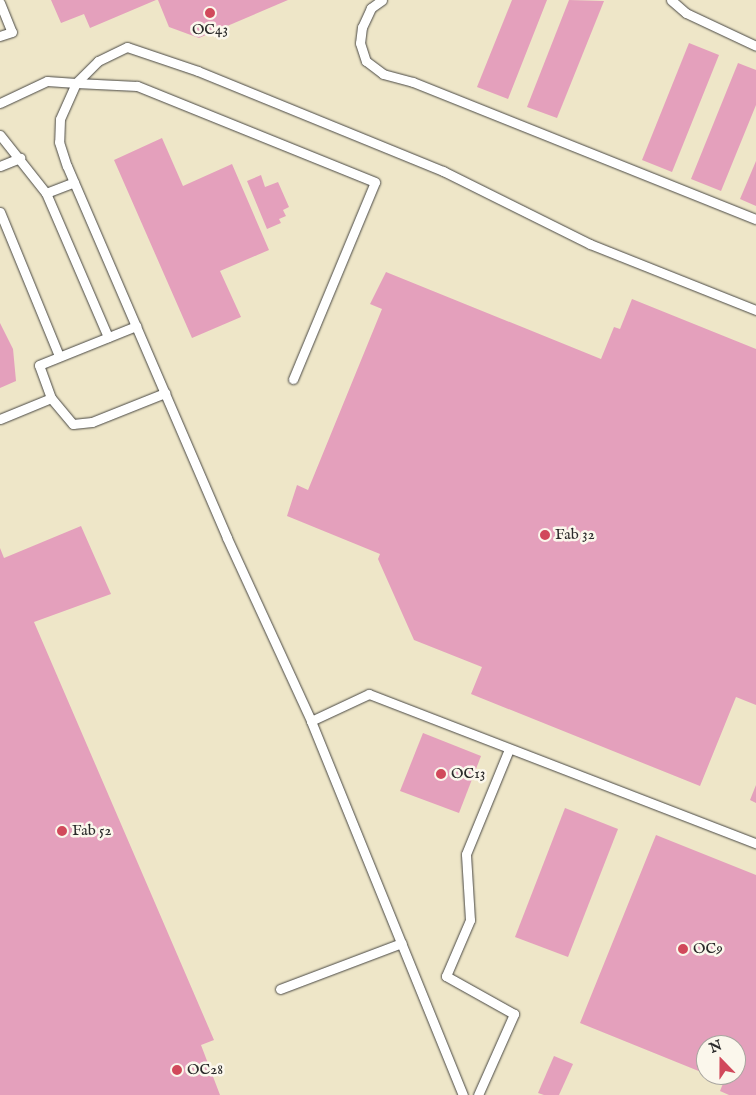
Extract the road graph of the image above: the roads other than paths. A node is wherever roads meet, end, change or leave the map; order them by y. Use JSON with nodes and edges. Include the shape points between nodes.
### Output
{"nodes":[{"id":1,"x":382,"y":0,"type":"edge"},
{"id":2,"x":671,"y":0,"type":"edge"},
{"id":3,"x":0,"y":3,"type":"edge"},
{"id":4,"x":0,"y":36,"type":"edge"},
{"id":5,"x":756,"y":46,"type":"edge"},
{"id":6,"x":76,"y":83,"type":"junction"},
{"id":7,"x":0,"y":103,"type":"edge"},
{"id":8,"x":0,"y":135,"type":"edge"},
{"id":9,"x":20,"y":158,"type":"junction"},
{"id":10,"x":0,"y":166,"type":"edge"},
{"id":11,"x":74,"y":182,"type":"junction"},
{"id":12,"x":46,"y":193,"type":"junction"},
{"id":13,"x":0,"y":212,"type":"edge"},
{"id":14,"x":756,"y":219,"type":"edge"},
{"id":15,"x":756,"y":310,"type":"edge"},
{"id":16,"x":136,"y":326,"type":"junction"},
{"id":17,"x":108,"y":337,"type":"junction"},
{"id":18,"x":59,"y":356,"type":"junction"},
{"id":19,"x":293,"y":378,"type":"dead end"},
{"id":20,"x":165,"y":392,"type":"junction"},
{"id":21,"x":51,"y":398,"type":"junction"},
{"id":22,"x":0,"y":419,"type":"edge"},
{"id":23,"x":311,"y":721,"type":"junction"},
{"id":24,"x":509,"y":749,"type":"junction"},
{"id":25,"x":756,"y":843,"type":"edge"},
{"id":26,"x":402,"y":943,"type":"junction"},
{"id":27,"x":280,"y":990,"type":"dead end"},
{"id":28,"x":463,"y":1095,"type":"edge"},
{"id":29,"x":478,"y":1095,"type":"edge"}],
"edges":[{"from":1,"to":14,"type":"lane","via":[[365,20],[360,43],[366,61],[383,74],[413,82]]},
{"from":2,"to":5,"type":"lane","via":[[686,13]]},
{"from":3,"to":4,"type":"lane","via":[[12,32]]},
{"from":6,"to":7,"type":"lane","via":[[47,82]]},
{"from":6,"to":11,"type":"lane","via":[[60,119],[59,142]]},
{"from":6,"to":15,"type":"lane","via":[[98,61],[127,47],[198,71],[443,171],[590,244]]},
{"from":6,"to":19,"type":"lane","via":[[137,86],[374,182]]},
{"from":8,"to":9,"type":"lane"},
{"from":9,"to":10,"type":"lane"},
{"from":9,"to":12,"type":"lane"},
{"from":11,"to":12,"type":"lane"},
{"from":11,"to":16,"type":"lane"},
{"from":12,"to":17,"type":"lane"},
{"from":13,"to":18,"type":"lane"},
{"from":16,"to":17,"type":"lane"},
{"from":16,"to":20,"type":"lane"},
{"from":17,"to":18,"type":"lane"},
{"from":18,"to":21,"type":"lane","via":[[39,365]]},
{"from":20,"to":21,"type":"lane","via":[[92,422],[73,424]]},
{"from":20,"to":23,"type":"lane","via":[[227,538]]},
{"from":21,"to":22,"type":"lane"},
{"from":23,"to":24,"type":"lane","via":[[369,694]]},
{"from":23,"to":26,"type":"lane"},
{"from":24,"to":25,"type":"lane"},
{"from":24,"to":29,"type":"lane","via":[[466,854],[470,920],[446,976],[514,1014]]},
{"from":26,"to":27,"type":"lane"},
{"from":26,"to":28,"type":"lane"}]}
